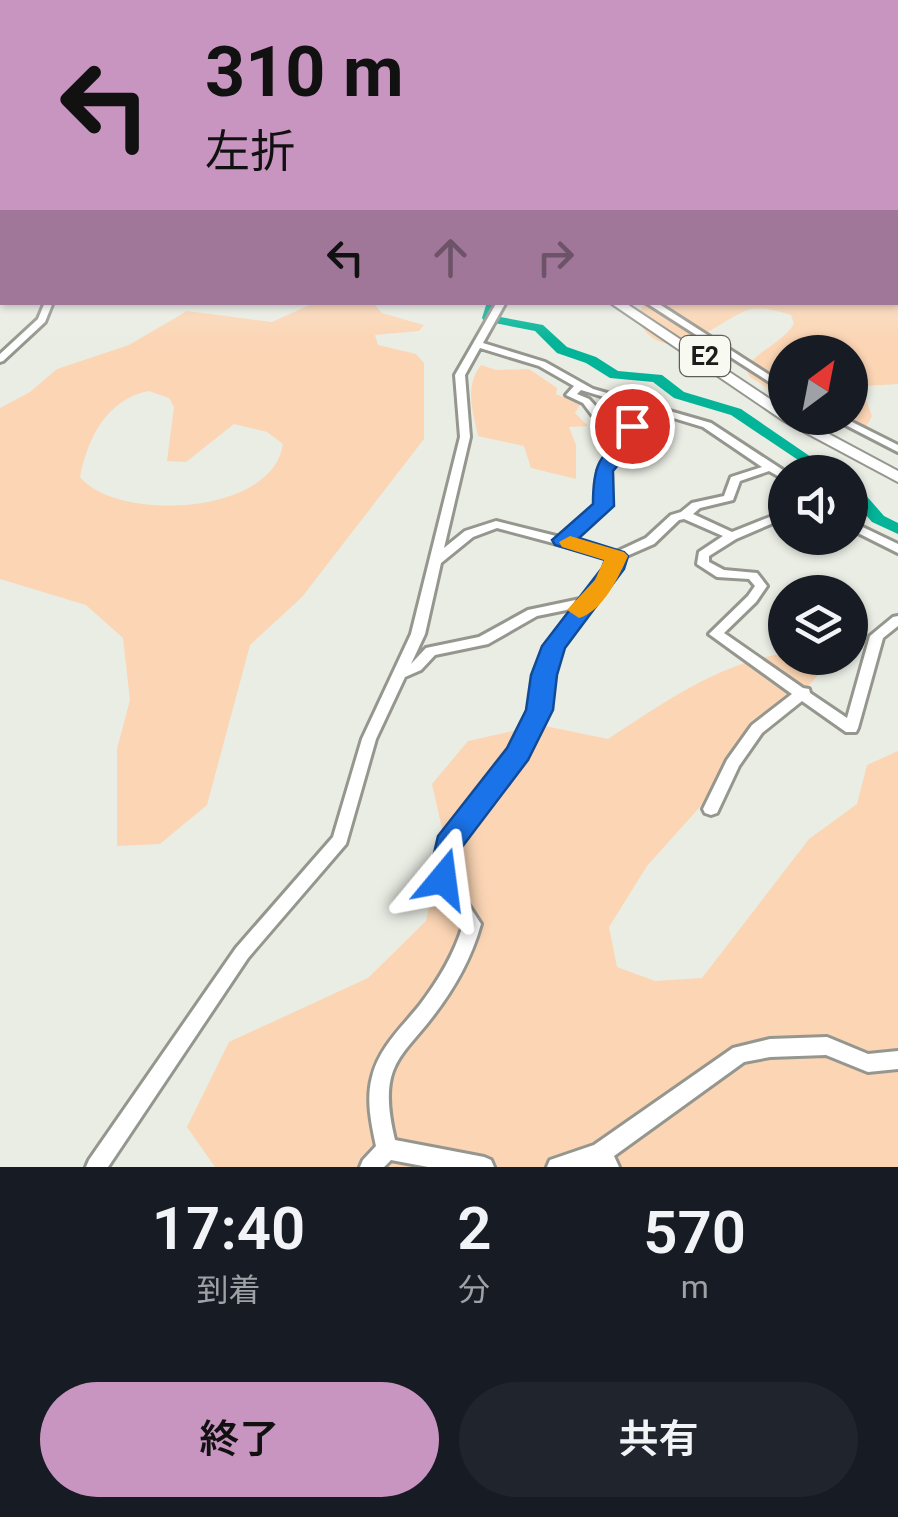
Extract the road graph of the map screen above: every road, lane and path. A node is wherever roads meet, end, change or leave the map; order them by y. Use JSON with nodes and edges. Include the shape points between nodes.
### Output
{"nodes":[{"id":1,"x":48,"y":305,"type":"edge"},
{"id":2,"x":500,"y":305,"type":"edge"},
{"id":3,"x":620,"y":305,"type":"edge"},
{"id":4,"x":632,"y":305,"type":"edge"},
{"id":5,"x":654,"y":305,"type":"edge"},
{"id":6,"x":478,"y":344,"type":"junction"},
{"id":7,"x":0,"y":360,"type":"edge"},
{"id":8,"x":768,"y":378,"type":"edge"},
{"id":9,"x":581,"y":386,"type":"junction"},
{"id":10,"x":768,"y":395,"type":"edge"},
{"id":11,"x":768,"y":403,"type":"edge"},
{"id":12,"x":868,"y":434,"type":"edge"},
{"id":13,"x":822,"y":435,"type":"edge"},
{"id":14,"x":836,"y":435,"type":"edge"},
{"id":15,"x":898,"y":449,"type":"edge"},
{"id":16,"x":768,"y":464,"type":"edge"},
{"id":17,"x":768,"y":468,"type":"edge"},
{"id":18,"x":898,"y":468,"type":"edge"},
{"id":19,"x":898,"y":477,"type":"edge"},
{"id":20,"x":685,"y":515,"type":"junction"},
{"id":21,"x":768,"y":521,"type":"edge"},
{"id":22,"x":868,"y":533,"type":"edge"},
{"id":23,"x":732,"y":536,"type":"junction"},
{"id":24,"x":563,"y":540,"type":"junction"},
{"id":25,"x":898,"y":549,"type":"edge"},
{"id":26,"x":616,"y":556,"type":"junction"},
{"id":27,"x":434,"y":563,"type":"junction"},
{"id":28,"x":584,"y":602,"type":"junction"},
{"id":29,"x":898,"y":620,"type":"edge"},
{"id":30,"x":402,"y":673,"type":"junction"},
{"id":31,"x":804,"y":692,"type":"junction"},
{"id":32,"x":711,"y":810,"type":"dead end"},
{"id":33,"x":898,"y":1060,"type":"edge"},
{"id":34,"x":387,"y":1149,"type":"junction"},
{"id":35,"x":604,"y":1160,"type":"edge"},
{"id":36,"x":96,"y":1167,"type":"edge"},
{"id":37,"x":370,"y":1167,"type":"edge"},
{"id":38,"x":484,"y":1167,"type":"edge"},
{"id":39,"x":557,"y":1167,"type":"edge"}],
"edges":[{"from":1,"to":7,"type":"street","via":[[42,320]]},
{"from":2,"to":6,"type":"street"},
{"from":3,"to":11,"type":"highway","number":"E2"},
{"from":4,"to":10,"type":"highway","number":"E2"},
{"from":5,"to":8,"type":"street"},
{"from":6,"to":9,"type":"street","via":[[534,361]]},
{"from":6,"to":27,"type":"street","via":[[460,375],[464,438]]},
{"from":9,"to":16,"type":"street","via":[[707,425]]},
{"from":9,"to":24,"type":"street","via":[[571,396],[637,428],[603,471],[603,506]]},
{"from":12,"to":15,"type":"street"},
{"from":13,"to":19,"type":"highway","number":"E2"},
{"from":14,"to":18,"type":"highway"},
{"from":17,"to":20,"type":"street","via":[[735,479],[729,498]]},
{"from":20,"to":23,"type":"street"},
{"from":20,"to":26,"type":"street"},
{"from":21,"to":23,"type":"street"},
{"from":22,"to":25,"type":"street"},
{"from":23,"to":31,"type":"street","via":[[701,561],[721,574],[754,576],[761,586],[716,634]]},
{"from":24,"to":26,"type":"street"},
{"from":24,"to":27,"type":"street","via":[[496,524],[470,534]]},
{"from":26,"to":28,"type":"street","via":[[605,582]]},
{"from":27,"to":30,"type":"street"},
{"from":28,"to":30,"type":"street","via":[[533,613],[483,641],[431,651]]},
{"from":28,"to":34,"type":"street","via":[[554,646],[540,710],[518,753],[448,844],[443,879],[472,924],[442,987],[382,1075]]},
{"from":29,"to":31,"type":"street","via":[[877,636],[851,728]]},
{"from":30,"to":36,"type":"street","via":[[369,739],[340,840],[242,953]]},
{"from":31,"to":32,"type":"street","via":[[756,729]]},
{"from":33,"to":35,"type":"street","via":[[868,1063],[827,1046],[740,1054]]},
{"from":34,"to":37,"type":"street"},
{"from":34,"to":38,"type":"street"},
{"from":35,"to":39,"type":"street"}]}
